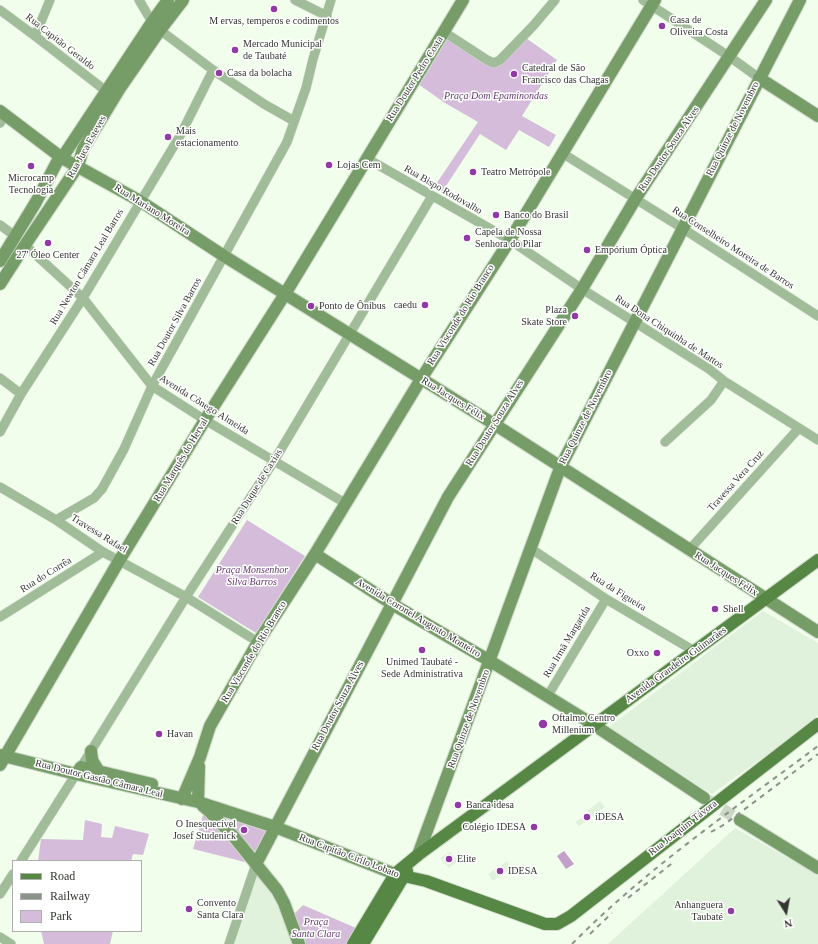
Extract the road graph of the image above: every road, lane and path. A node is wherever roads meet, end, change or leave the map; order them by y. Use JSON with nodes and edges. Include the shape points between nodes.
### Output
{"nodes":[{"id":1,"x":50,"y":0,"type":"edge"},
{"id":2,"x":139,"y":0,"type":"edge"},
{"id":3,"x":168,"y":0,"type":"edge"},
{"id":4,"x":183,"y":0,"type":"edge"},
{"id":5,"x":295,"y":0,"type":"edge"},
{"id":6,"x":331,"y":0,"type":"edge"},
{"id":7,"x":463,"y":0,"type":"edge"},
{"id":8,"x":555,"y":0,"type":"edge"},
{"id":9,"x":766,"y":0,"type":"edge"},
{"id":10,"x":800,"y":0,"type":"edge"},
{"id":11,"x":650,"y":2,"type":"edge"},
{"id":12,"x":0,"y":10,"type":"edge"},
{"id":13,"x":327,"y":16,"type":"junction"},
{"id":14,"x":156,"y":26,"type":"junction"},
{"id":15,"x":444,"y":32,"type":"junction"},
{"id":16,"x":35,"y":36,"type":"junction"},
{"id":17,"x":730,"y":57,"type":"junction"},
{"id":18,"x":213,"y":70,"type":"junction"},
{"id":19,"x":759,"y":78,"type":"junction"},
{"id":20,"x":106,"y":91,"type":"junction"},
{"id":21,"x":818,"y":116,"type":"edge"},
{"id":22,"x":2,"y":117,"type":"edge"},
{"id":23,"x":294,"y":119,"type":"junction"},
{"id":24,"x":562,"y":153,"type":"junction"},
{"id":25,"x":62,"y":158,"type":"junction"},
{"id":26,"x":366,"y":158,"type":"junction"},
{"id":27,"x":78,"y":166,"type":"junction"},
{"id":28,"x":432,"y":196,"type":"junction"},
{"id":29,"x":636,"y":198,"type":"junction"},
{"id":30,"x":140,"y":201,"type":"junction"},
{"id":31,"x":0,"y":225,"type":"edge"},
{"id":32,"x":682,"y":228,"type":"junction"},
{"id":33,"x":15,"y":236,"type":"junction"},
{"id":34,"x":510,"y":240,"type":"junction"},
{"id":35,"x":24,"y":245,"type":"junction"},
{"id":36,"x":224,"y":256,"type":"junction"},
{"id":37,"x":0,"y":261,"type":"edge"},
{"id":38,"x":0,"y":284,"type":"edge"},
{"id":39,"x":582,"y":289,"type":"junction"},
{"id":40,"x":285,"y":294,"type":"junction"},
{"id":41,"x":82,"y":298,"type":"junction"},
{"id":42,"x":818,"y":316,"type":"edge"},
{"id":43,"x":635,"y":323,"type":"junction"},
{"id":44,"x":350,"y":334,"type":"junction"},
{"id":45,"x":0,"y":378,"type":"edge"},
{"id":46,"x":421,"y":379,"type":"junction"},
{"id":47,"x":724,"y":381,"type":"junction"},
{"id":48,"x":152,"y":386,"type":"junction"},
{"id":49,"x":21,"y":394,"type":"junction"},
{"id":50,"x":205,"y":420,"type":"junction"},
{"id":51,"x":494,"y":424,"type":"junction"},
{"id":52,"x":799,"y":428,"type":"junction"},
{"id":53,"x":0,"y":432,"type":"edge"},
{"id":54,"x":818,"y":440,"type":"edge"},
{"id":55,"x":665,"y":442,"type":"dead end"},
{"id":56,"x":274,"y":461,"type":"junction"},
{"id":57,"x":560,"y":468,"type":"junction"},
{"id":58,"x":0,"y":488,"type":"edge"},
{"id":59,"x":345,"y":503,"type":"junction"},
{"id":60,"x":56,"y":520,"type":"junction"},
{"id":61,"x":530,"y":548,"type":"junction"},
{"id":62,"x":689,"y":550,"type":"junction"},
{"id":63,"x":103,"y":552,"type":"junction"},
{"id":64,"x":315,"y":554,"type":"junction"},
{"id":65,"x":818,"y":560,"type":"edge"},
{"id":66,"x":120,"y":561,"type":"junction"},
{"id":67,"x":186,"y":597,"type":"junction"},
{"id":68,"x":606,"y":599,"type":"junction"},
{"id":69,"x":765,"y":599,"type":"junction"},
{"id":70,"x":392,"y":604,"type":"junction"},
{"id":71,"x":0,"y":617,"type":"edge"},
{"id":72,"x":818,"y":632,"type":"edge"},
{"id":73,"x":258,"y":642,"type":"junction"},
{"id":74,"x":696,"y":652,"type":"junction"},
{"id":75,"x":490,"y":661,"type":"junction"},
{"id":76,"x":547,"y":697,"type":"junction"},
{"id":77,"x":818,"y":724,"type":"edge"},
{"id":78,"x":594,"y":725,"type":"junction"},
{"id":79,"x":91,"y":751,"type":"junction"},
{"id":80,"x":200,"y":757,"type":"junction"},
{"id":81,"x":2,"y":759,"type":"edge"},
{"id":82,"x":78,"y":770,"type":"junction"},
{"id":83,"x":98,"y":770,"type":"junction"},
{"id":84,"x":183,"y":796,"type":"junction"},
{"id":85,"x":704,"y":798,"type":"tunnel mouth"},
{"id":86,"x":198,"y":802,"type":"junction"},
{"id":87,"x":740,"y":820,"type":"tunnel mouth"},
{"id":88,"x":274,"y":827,"type":"junction"},
{"id":89,"x":418,"y":855,"type":"junction"},
{"id":90,"x":22,"y":860,"type":"edge"},
{"id":91,"x":256,"y":864,"type":"junction"},
{"id":92,"x":818,"y":868,"type":"edge"},
{"id":93,"x":12,"y":876,"type":"edge"},
{"id":94,"x":399,"y":876,"type":"junction"},
{"id":95,"x":0,"y":894,"type":"edge"},
{"id":96,"x":545,"y":924,"type":"joint"},
{"id":97,"x":0,"y":937,"type":"edge"},
{"id":98,"x":11,"y":944,"type":"edge"},
{"id":99,"x":229,"y":944,"type":"edge"},
{"id":100,"x":299,"y":944,"type":"edge"},
{"id":101,"x":353,"y":944,"type":"edge"},
{"id":102,"x":363,"y":944,"type":"edge"}],
"edges":[{"from":1,"to":16,"type":"street"},
{"from":2,"to":14,"type":"street"},
{"from":3,"to":14,"type":"main road"},
{"from":4,"to":14,"type":"main road"},
{"from":5,"to":13,"type":"street"},
{"from":6,"to":13,"type":"street","name":"Rua Doutor Silva Barros"},
{"from":7,"to":15,"type":"main road","name":"Rua Doutor Pedro Costa"},
{"from":8,"to":15,"type":"street","via":[[533,26],[494,63]]},
{"from":9,"to":17,"type":"main road","name":"Rua Doutor Souza Alves"},
{"from":10,"to":19,"type":"main road","name":"Rua Quinze de Novembro"},
{"from":11,"to":17,"type":"street"},
{"from":11,"to":24,"type":"main road","name":"Rua Visconde do Rio Branco"},
{"from":12,"to":16,"type":"street","name":"Rua Capitão Geraldo"},
{"from":13,"to":23,"type":"street","name":"Rua Doutor Silva Barros"},
{"from":14,"to":18,"type":"street"},
{"from":14,"to":20,"type":"main road","name":"Rua Juca Esteves"},
{"from":14,"to":27,"type":"main road","name":"Rua Juca Esteves","via":[[83,149]]},
{"from":15,"to":26,"type":"main road","name":"Rua Doutor Pedro Costa"},
{"from":16,"to":20,"type":"street","name":"Rua Capitão Geraldo"},
{"from":17,"to":19,"type":"street"},
{"from":17,"to":29,"type":"main road","name":"Rua Doutor Souza Alves"},
{"from":18,"to":23,"type":"street","via":[[264,104]]},
{"from":18,"to":30,"type":"street","name":"Rua Newton Câmara Leal Barros","via":[[181,134]]},
{"from":19,"to":21,"type":"main road"},
{"from":19,"to":32,"type":"main road","name":"Rua Quinze de Novembro"},
{"from":20,"to":25,"type":"main road","name":"Rua Juca Esteves"},
{"from":22,"to":25,"type":"main road"},
{"from":23,"to":36,"type":"street","name":"Rua Doutor Silva Barros","via":[[287,142]]},
{"from":24,"to":29,"type":"street","name":"Rua Conselheiro Moreira de Barros"},
{"from":24,"to":34,"type":"main road","name":"Rua Visconde do Rio Branco"},
{"from":25,"to":27,"type":"main road","name":"Rua Mariano Moreira"},
{"from":25,"to":33,"type":"main road","name":"Rua Juca Esteves","via":[[57,162]]},
{"from":26,"to":28,"type":"street","name":"Rua Bispo Rodovalho"},
{"from":26,"to":40,"type":"main road","name":"Rua Marquês do Herval"},
{"from":27,"to":30,"type":"main road","name":"Rua Mariano Moreira"},
{"from":27,"to":35,"type":"main road","name":"Rua Juca Esteves"},
{"from":28,"to":34,"type":"street","name":"Rua Bispo Rodovalho"},
{"from":28,"to":44,"type":"street","name":"Rua Duque de Caxias"},
{"from":29,"to":32,"type":"street","name":"Rua Conselheiro Moreira de Barros"},
{"from":29,"to":39,"type":"main road","name":"Rua Doutor Souza Alves"},
{"from":30,"to":36,"type":"main road","name":"Rua Mariano Moreira"},
{"from":30,"to":41,"type":"street","name":"Rua Newton Câmara Leal Barros"},
{"from":31,"to":33,"type":"street"},
{"from":32,"to":42,"type":"street","name":"Rua Conselheiro Moreira de Barros"},
{"from":32,"to":43,"type":"main road","name":"Rua Quinze de Novembro"},
{"from":33,"to":37,"type":"main road","name":"Rua Juca Esteves"},
{"from":34,"to":39,"type":"street","name":"Rua Dona Chiquinha de Mattos"},
{"from":34,"to":46,"type":"main road","name":"Rua Visconde do Rio Branco"},
{"from":35,"to":38,"type":"main road","name":"Rua Juca Esteves"},
{"from":35,"to":41,"type":"street","name":"Avenida Cônego Almeida"},
{"from":36,"to":40,"type":"main road","name":"Rua Jacques Félix"},
{"from":36,"to":48,"type":"street","name":"Rua Doutor Silva Barros"},
{"from":39,"to":43,"type":"street","name":"Rua Dona Chiquinha de Mattos"},
{"from":39,"to":51,"type":"main road","name":"Rua Doutor Souza Alves"},
{"from":40,"to":44,"type":"main road","name":"Rua Jacques Félix"},
{"from":40,"to":50,"type":"main road","name":"Rua Marquês do Herval"},
{"from":41,"to":48,"type":"street","name":"Avenida Cônego Almeida"},
{"from":41,"to":49,"type":"street","name":"Rua Newton Câmara Leal Barros"},
{"from":43,"to":47,"type":"street","name":"Rua Dona Chiquinha de Mattos"},
{"from":43,"to":57,"type":"main road","name":"Rua Quinze de Novembro"},
{"from":44,"to":46,"type":"main road","name":"Rua Jacques Félix"},
{"from":44,"to":56,"type":"street","name":"Rua Duque de Caxias"},
{"from":45,"to":49,"type":"street"},
{"from":46,"to":51,"type":"main road","name":"Rua Jacques Félix"},
{"from":46,"to":59,"type":"main road","name":"Rua Visconde do Rio Branco"},
{"from":47,"to":52,"type":"street","name":"Rua Dona Chiquinha de Mattos"},
{"from":47,"to":55,"type":"street","via":[[711,400]]},
{"from":48,"to":50,"type":"street","name":"Avenida Cônego Almeida"},
{"from":48,"to":60,"type":"street","name":"Rua Doutor Silva Barros","via":[[124,449],[102,489],[94,498]]},
{"from":49,"to":53,"type":"street","name":"Rua Newton Câmara Leal Barros"},
{"from":50,"to":56,"type":"street","name":"Avenida Cônego Almeida"},
{"from":50,"to":66,"type":"main road","name":"Rua Marquês do Herval"},
{"from":51,"to":57,"type":"main road","name":"Rua Jacques Félix"},
{"from":51,"to":70,"type":"main road","name":"Rua Doutor Souza Alves","via":[[448,497]]},
{"from":52,"to":54,"type":"street","name":"Rua Dona Chiquinha de Mattos"},
{"from":52,"to":62,"type":"street","name":"Travessa Vera Cruz"},
{"from":56,"to":59,"type":"street","name":"Avenida Cônego Almeida"},
{"from":56,"to":67,"type":"street","name":"Rua Duque de Caxias"},
{"from":57,"to":61,"type":"main road","name":"Rua Quinze de Novembro"},
{"from":57,"to":62,"type":"main road","name":"Rua Jacques Félix"},
{"from":58,"to":60,"type":"street","name":"Travessa Rafael"},
{"from":59,"to":64,"type":"main road","name":"Rua Visconde do Rio Branco"},
{"from":60,"to":63,"type":"street","name":"Travessa Rafael"},
{"from":61,"to":68,"type":"street","name":"Rua da Figueira"},
{"from":61,"to":75,"type":"main road","name":"Rua Quinze de Novembro"},
{"from":62,"to":69,"type":"main road","name":"Rua Jacques Félix"},
{"from":63,"to":66,"type":"street","name":"Travessa Rafael"},
{"from":63,"to":71,"type":"street","name":"Rua do Corrêa"},
{"from":64,"to":70,"type":"main road","name":"Avenida Coronel Augusto Monteiro"},
{"from":64,"to":73,"type":"main road","name":"Rua Visconde do Rio Branco"},
{"from":65,"to":69,"type":"main road","name":"Avenida Grandeiro Guimarães"},
{"from":66,"to":67,"type":"street","name":"Travessa Rafael"},
{"from":66,"to":81,"type":"main road","name":"Rua Marquês do Herval"},
{"from":67,"to":73,"type":"street"},
{"from":67,"to":79,"type":"street","name":"Rua Duque de Caxias"},
{"from":68,"to":74,"type":"street","name":"Rua da Figueira"},
{"from":68,"to":76,"type":"street","name":"Rua Irmã Margarida"},
{"from":69,"to":72,"type":"main road","name":"Rua Jacques Félix"},
{"from":69,"to":74,"type":"main road","name":"Avenida Grandeiro Guimarães"},
{"from":70,"to":75,"type":"main road","name":"Avenida Coronel Augusto Monteiro"},
{"from":70,"to":88,"type":"main road","name":"Rua Doutor Souza Alves"},
{"from":73,"to":80,"type":"main road","name":"Rua Visconde do Rio Branco","via":[[210,726]]},
{"from":74,"to":78,"type":"main road","name":"Avenida Grandeiro Guimarães"},
{"from":75,"to":76,"type":"main road","name":"Avenida Coronel Augusto Monteiro"},
{"from":75,"to":89,"type":"main road","name":"Rua Quinze de Novembro"},
{"from":76,"to":78,"type":"main road","name":"Avenida Coronel Augusto Monteiro"},
{"from":77,"to":96,"type":"main road","name":"Rua Joaquim Távora","via":[[571,916],[557,924]]},
{"from":78,"to":85,"type":"main road","name":"Avenida Coronel Augusto Monteiro"},
{"from":78,"to":89,"type":"main road","name":"Avenida Grandeiro Guimarães"},
{"from":79,"to":82,"type":"street","name":"Rua Duque de Caxias"},
{"from":79,"to":83,"type":"main road","via":[[92,760]]},
{"from":80,"to":84,"type":"main road","name":"Rua Visconde do Rio Branco"},
{"from":80,"to":86,"type":"main road","name":"Rua Visconde do Rio Branco"},
{"from":81,"to":82,"type":"main road","name":"Rua Doutor Gastão Câmara Leal"},
{"from":82,"to":83,"type":"main road"},
{"from":82,"to":84,"type":"main road","name":"Rua Doutor Gastão Câmara Leal"},
{"from":82,"to":90,"type":"street","name":"Rua Duque de Caxias"},
{"from":83,"to":84,"type":"main road"},
{"from":84,"to":86,"type":"main road"},
{"from":86,"to":88,"type":"main road","name":"Rua Capitão Cirilo Lobato"},
{"from":86,"to":91,"type":"main road","via":[[221,823]]},
{"from":87,"to":92,"type":"main road"},
{"from":88,"to":91,"type":"main road","name":"Rua Doutor Souza Alves"},
{"from":88,"to":94,"type":"main road","name":"Rua Capitão Cirilo Lobato"},
{"from":89,"to":94,"type":"main road","name":"Rua Quinze de Novembro"},
{"from":91,"to":99,"type":"street"},
{"from":91,"to":100,"type":"main road","via":[[284,903]]},
{"from":93,"to":95,"type":"street"},
{"from":94,"to":96,"type":"main road","name":"Rua Capitão Cirilo Lobato","via":[[426,881]]},
{"from":94,"to":101,"type":"main road","name":"Rua Quinze de Novembro"},
{"from":94,"to":102,"type":"main road","name":"Rua Quinze de Novembro"},
{"from":97,"to":98,"type":"street"}]}
